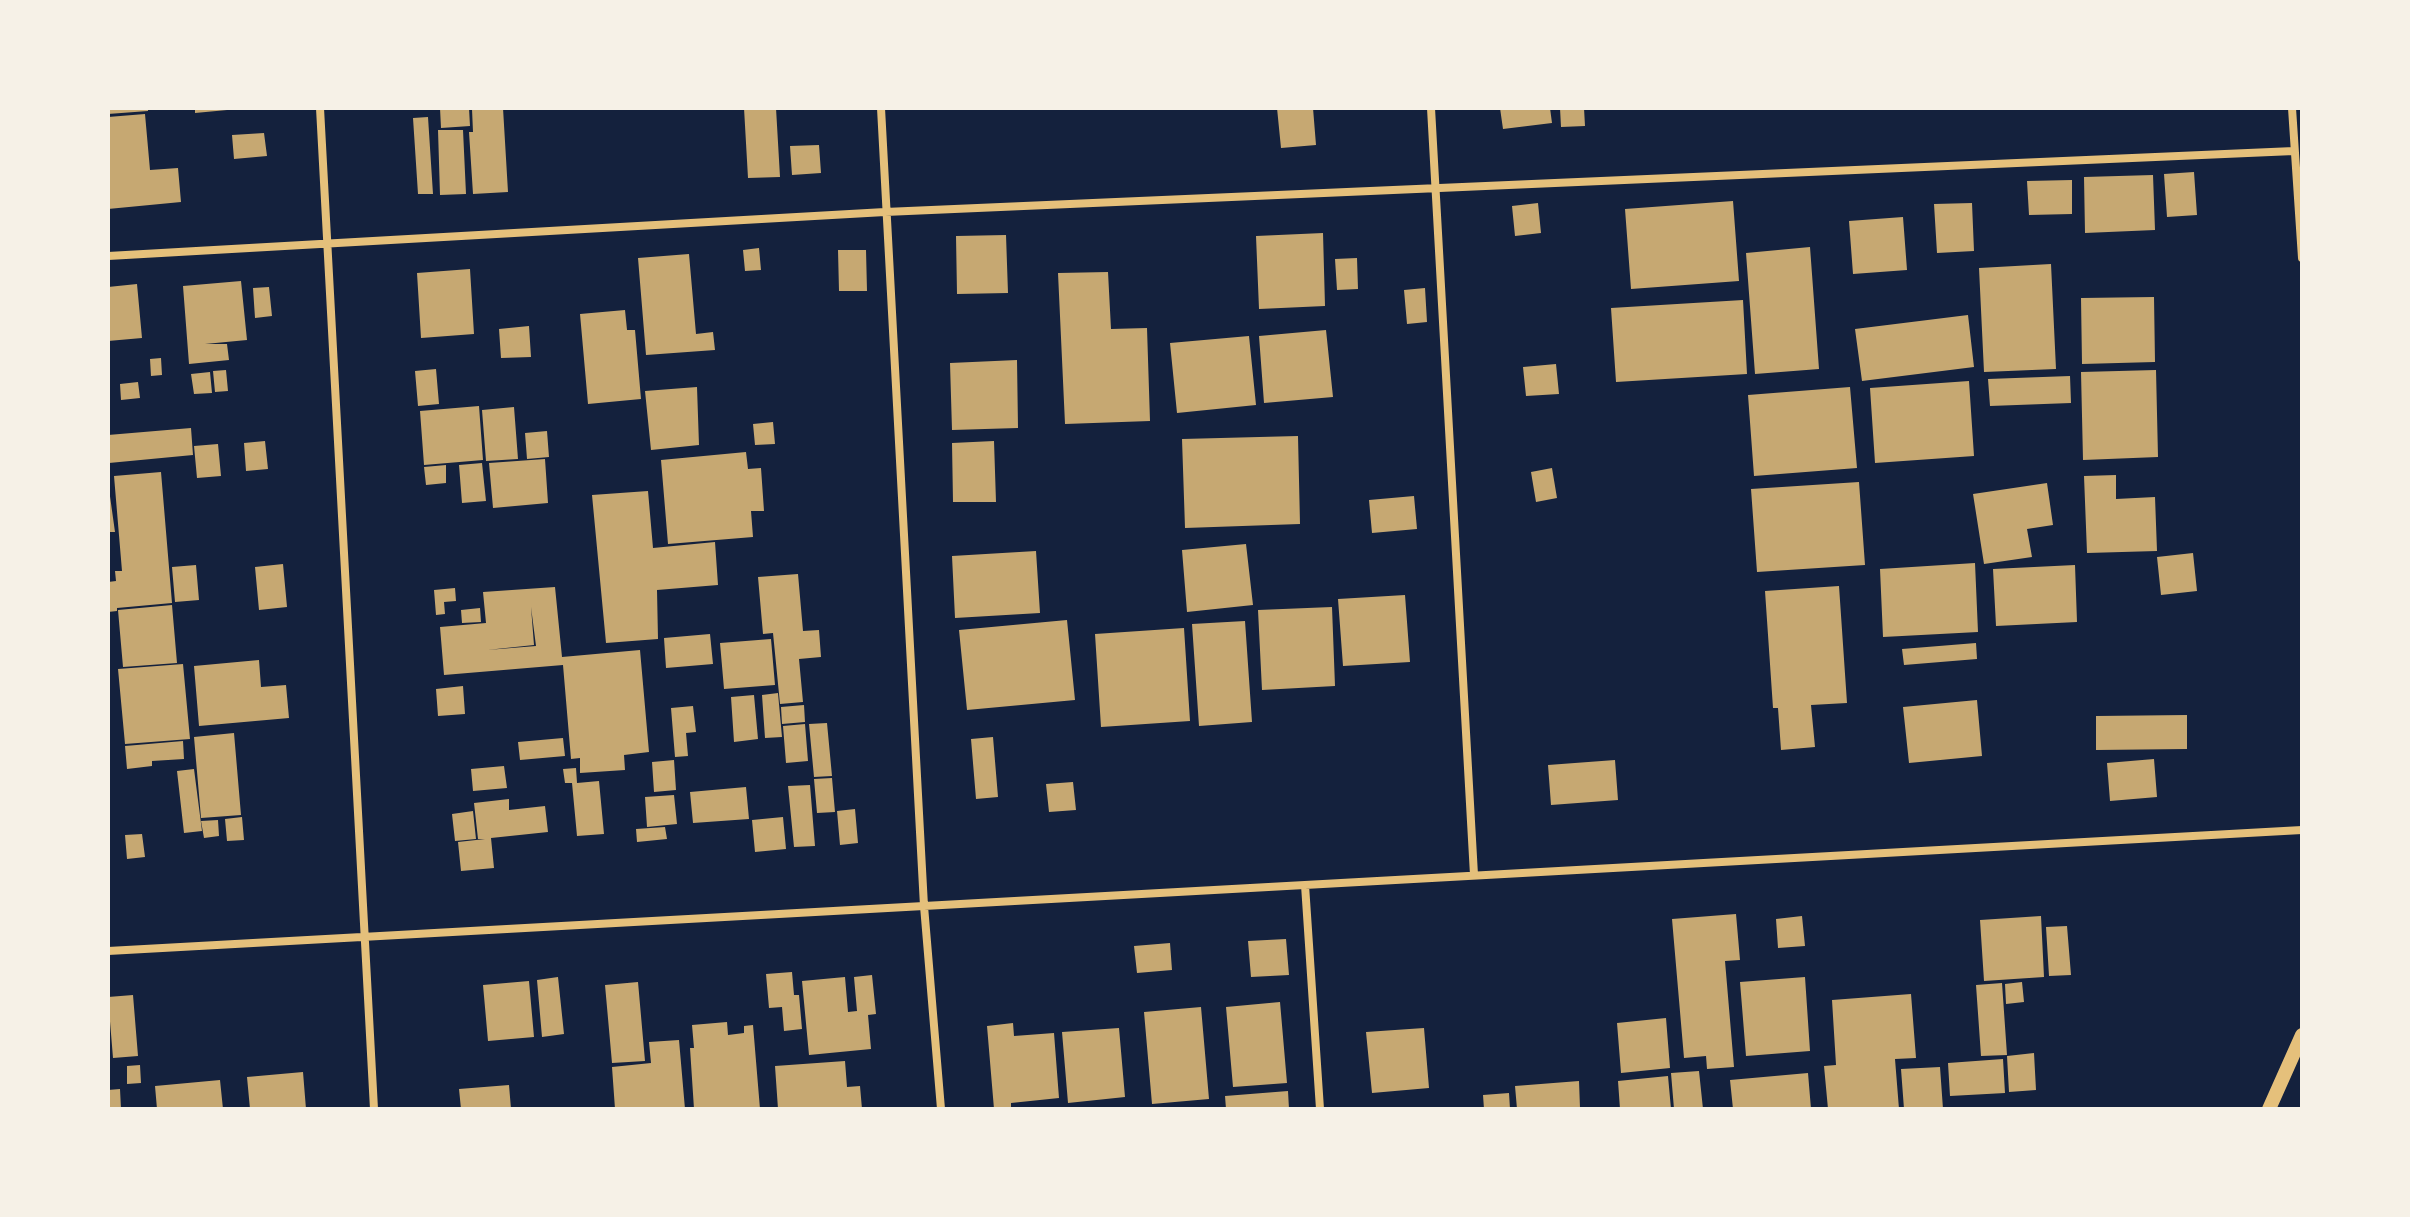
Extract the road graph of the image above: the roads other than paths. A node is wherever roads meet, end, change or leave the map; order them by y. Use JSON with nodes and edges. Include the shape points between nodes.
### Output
{"nodes":[{"id":1,"x":320,"y":108,"type":"edge"},
{"id":2,"x":881,"y":108,"type":"edge"},
{"id":3,"x":1431,"y":108,"type":"edge"},
{"id":4,"x":2292,"y":108,"type":"edge"},
{"id":5,"x":2294,"y":151,"type":"junction"},
{"id":6,"x":1436,"y":191,"type":"junction"},
{"id":7,"x":885,"y":212,"type":"junction"},
{"id":8,"x":328,"y":242,"type":"junction"},
{"id":9,"x":108,"y":256,"type":"edge"},
{"id":10,"x":2302,"y":258,"type":"edge"},
{"id":11,"x":2302,"y":830,"type":"edge"},
{"id":12,"x":1474,"y":875,"type":"junction"},
{"id":13,"x":1305,"y":885,"type":"junction"},
{"id":14,"x":924,"y":906,"type":"junction"},
{"id":15,"x":365,"y":937,"type":"junction"},
{"id":16,"x":108,"y":951,"type":"edge"},
{"id":17,"x":2302,"y":1035,"type":"edge"},
{"id":18,"x":374,"y":1109,"type":"edge"},
{"id":19,"x":941,"y":1109,"type":"edge"},
{"id":20,"x":1320,"y":1109,"type":"edge"},
{"id":21,"x":2269,"y":1109,"type":"edge"}],
"edges":[{"from":1,"to":8,"type":"street"},
{"from":2,"to":7,"type":"street"},
{"from":3,"to":6,"type":"street"},
{"from":4,"to":5,"type":"street"},
{"from":5,"to":6,"type":"street"},
{"from":5,"to":10,"type":"street"},
{"from":6,"to":7,"type":"street"},
{"from":6,"to":12,"type":"street"},
{"from":7,"to":8,"type":"street"},
{"from":7,"to":14,"type":"street"},
{"from":8,"to":9,"type":"street"},
{"from":8,"to":15,"type":"street"},
{"from":11,"to":12,"type":"street"},
{"from":12,"to":13,"type":"street"},
{"from":13,"to":14,"type":"street"},
{"from":13,"to":20,"type":"street"},
{"from":14,"to":15,"type":"street"},
{"from":14,"to":19,"type":"street"},
{"from":15,"to":16,"type":"street"},
{"from":15,"to":18,"type":"street"},
{"from":17,"to":21,"type":"street"}]}
